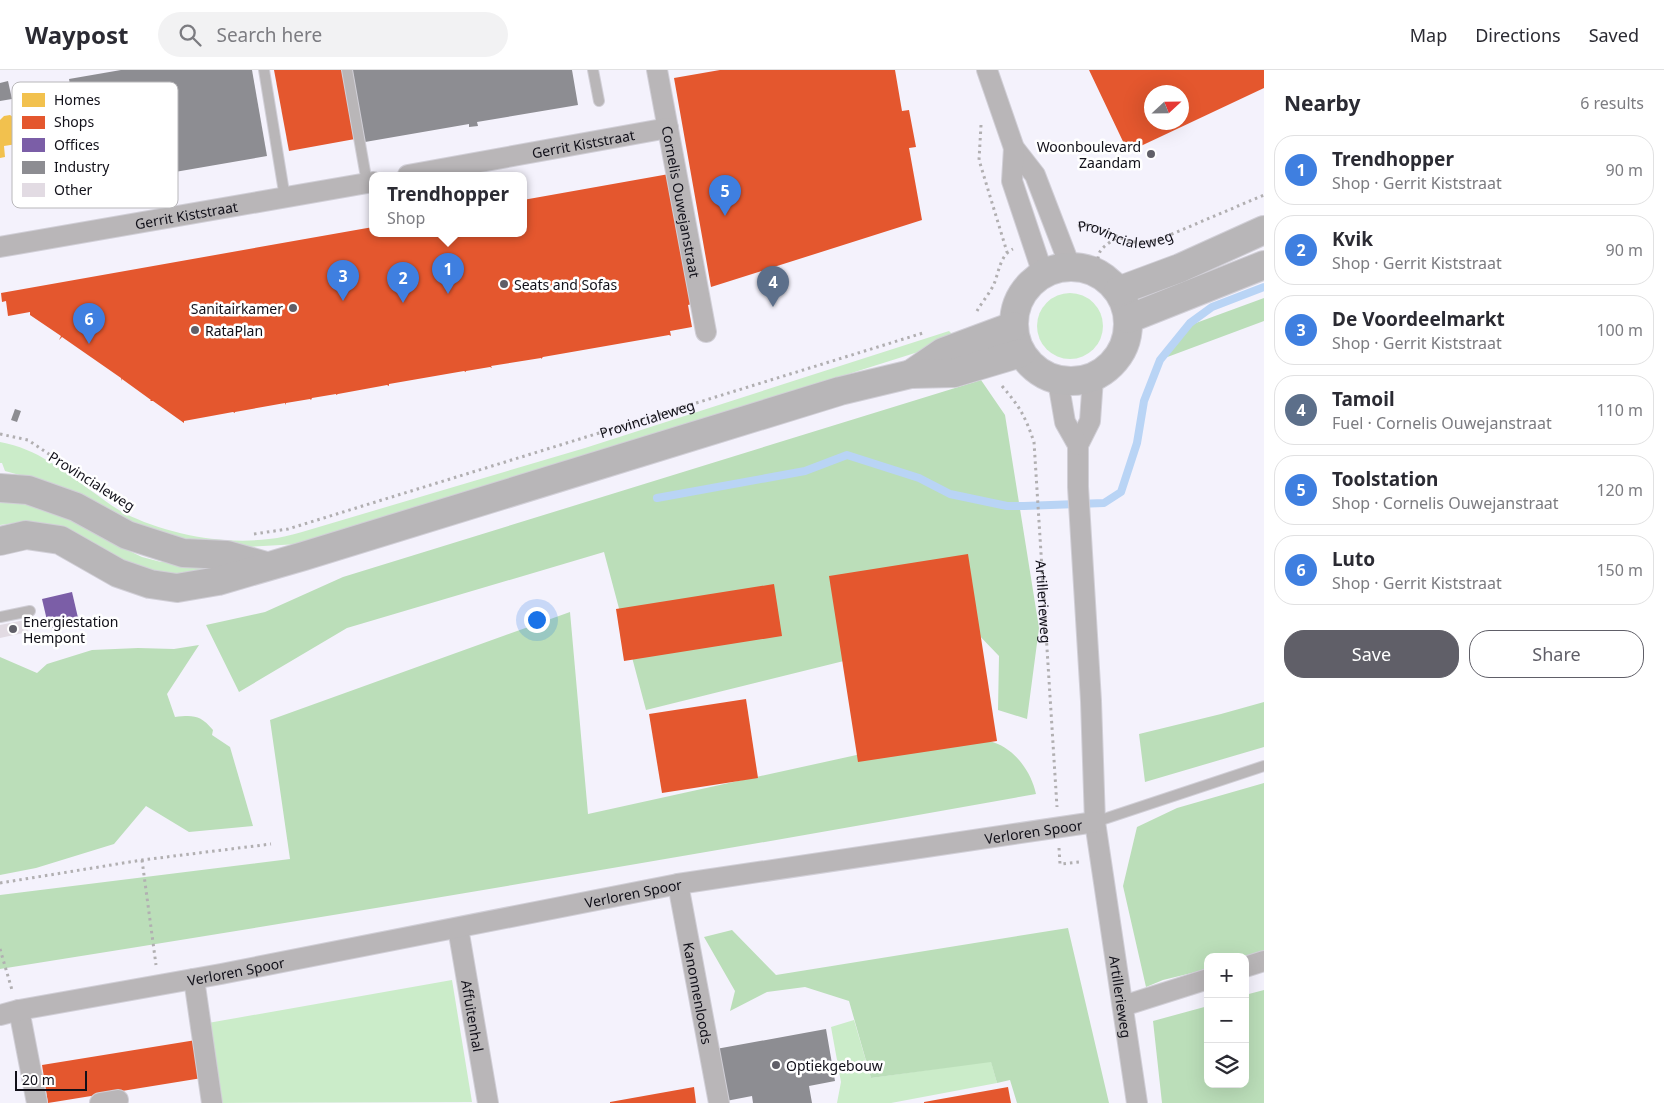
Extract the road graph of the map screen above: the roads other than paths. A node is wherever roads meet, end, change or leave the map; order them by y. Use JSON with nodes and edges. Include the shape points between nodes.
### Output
{"nodes":[{"id":1,"x":264,"y":70,"type":"edge"},
{"id":2,"x":347,"y":70,"type":"edge"},
{"id":3,"x":594,"y":70,"type":"edge"},
{"id":4,"x":657,"y":70,"type":"edge"},
{"id":5,"x":987,"y":70,"type":"edge"},
{"id":6,"x":599,"y":100,"type":"dead end"},
{"id":7,"x":668,"y":128,"type":"junction"},
{"id":8,"x":1014,"y":148,"type":"junction"},
{"id":9,"x":425,"y":172,"type":"edge"},
{"id":10,"x":369,"y":177,"type":"edge"},
{"id":11,"x":369,"y":182,"type":"edge"},
{"id":12,"x":285,"y":198,"type":"junction"},
{"id":13,"x":1264,"y":230,"type":"edge"},
{"id":14,"x":0,"y":247,"type":"edge"},
{"id":15,"x":1264,"y":265,"type":"edge"},
{"id":16,"x":1070,"y":266,"type":"junction"},
{"id":17,"x":1043,"y":274,"type":"junction"},
{"id":18,"x":1118,"y":291,"type":"junction"},
{"id":19,"x":1128,"y":319,"type":"junction"},
{"id":20,"x":1013,"y":326,"type":"junction"},
{"id":21,"x":706,"y":332,"type":"dead end"},
{"id":22,"x":983,"y":352,"type":"junction"},
{"id":23,"x":1021,"y":353,"type":"junction"},
{"id":24,"x":1093,"y":378,"type":"junction"},
{"id":25,"x":1058,"y":381,"type":"junction"},
{"id":26,"x":1078,"y":445,"type":"junction"},
{"id":27,"x":0,"y":488,"type":"edge"},
{"id":28,"x":0,"y":541,"type":"edge"},
{"id":29,"x":266,"y":566,"type":"junction"},
{"id":30,"x":30,"y":611,"type":"dead end"},
{"id":31,"x":0,"y":617,"type":"edge"},
{"id":32,"x":1264,"y":766,"type":"edge"},
{"id":33,"x":1095,"y":822,"type":"junction"},
{"id":34,"x":678,"y":884,"type":"junction"},
{"id":35,"x":458,"y":928,"type":"junction"},
{"id":36,"x":1264,"y":961,"type":"edge"},
{"id":37,"x":1249,"y":966,"type":"edge"},
{"id":38,"x":194,"y":979,"type":"junction"},
{"id":39,"x":1204,"y":980,"type":"edge"},
{"id":40,"x":1123,"y":1006,"type":"junction"},
{"id":41,"x":19,"y":1010,"type":"junction"},
{"id":42,"x":0,"y":1015,"type":"edge"},
{"id":43,"x":37,"y":1103,"type":"edge"},
{"id":44,"x":212,"y":1103,"type":"edge"},
{"id":45,"x":488,"y":1103,"type":"edge"},
{"id":46,"x":720,"y":1103,"type":"edge"},
{"id":47,"x":1137,"y":1103,"type":"edge"}],
"edges":[{"from":1,"to":12,"type":"lane"},
{"from":2,"to":10,"type":"lane"},
{"from":3,"to":6,"type":"lane"},
{"from":4,"to":7,"type":"street","name":"Cornelis Ouwejanstraat"},
{"from":5,"to":8,"type":"street"},
{"from":7,"to":9,"type":"street","name":"Gerrit Kiststraat"},
{"from":7,"to":21,"type":"street","name":"Cornelis Ouwejanstraat"},
{"from":8,"to":16,"type":"street","via":[[1035,175]]},
{"from":8,"to":17,"type":"street","via":[[1012,181]]},
{"from":11,"to":12,"type":"street","name":"Gerrit Kiststraat"},
{"from":12,"to":14,"type":"street","name":"Gerrit Kiststraat"},
{"from":13,"to":18,"type":"main road","via":[[1180,268]]},
{"from":15,"to":19,"type":"main road"},
{"from":16,"to":17,"type":"main road"},
{"from":16,"to":18,"type":"main road","via":[[1097,272]]},
{"from":17,"to":20,"type":"main road","via":[[1020,296]]},
{"from":18,"to":19,"type":"main road"},
{"from":19,"to":24,"type":"main road","via":[[1124,348],[1106,370]]},
{"from":20,"to":22,"type":"main road"},
{"from":20,"to":23,"type":"main road"},
{"from":22,"to":23,"type":"main road"},
{"from":22,"to":29,"type":"main road","via":[[954,373],[911,374],[840,391]]},
{"from":23,"to":25,"type":"main road","via":[[1030,366]]},
{"from":24,"to":25,"type":"main road","via":[[1076,382]]},
{"from":24,"to":26,"type":"street","name":"Artillerieweg","via":[[1090,420]]},
{"from":25,"to":26,"type":"street","name":"Artillerieweg","via":[[1065,422]]},
{"from":26,"to":33,"type":"street","name":"Artillerieweg"},
{"from":27,"to":29,"type":"main road","name":"Provincialeweg","via":[[28,490],[76,508],[127,536],[183,553],[226,555]]},
{"from":28,"to":29,"type":"main road","via":[[26,535],[60,540],[118,573],[150,584],[177,588],[218,581]]},
{"from":30,"to":31,"type":"lane"},
{"from":32,"to":33,"type":"lane","name":"Verloren Spoor"},
{"from":33,"to":34,"type":"street","name":"Verloren Spoor"},
{"from":33,"to":40,"type":"street","name":"Artillerieweg"},
{"from":34,"to":35,"type":"street","name":"Verloren Spoor"},
{"from":34,"to":46,"type":"street","name":"Kanonnenloods"},
{"from":35,"to":38,"type":"street","name":"Verloren Spoor"},
{"from":35,"to":45,"type":"street","name":"Affuitenhal"},
{"from":36,"to":37,"type":"street"},
{"from":38,"to":41,"type":"street","name":"Verloren Spoor"},
{"from":38,"to":44,"type":"street"},
{"from":39,"to":40,"type":"street"},
{"from":40,"to":47,"type":"street","name":"Artillerieweg"},
{"from":41,"to":42,"type":"street","name":"Verloren Spoor"},
{"from":41,"to":43,"type":"street"}]}
